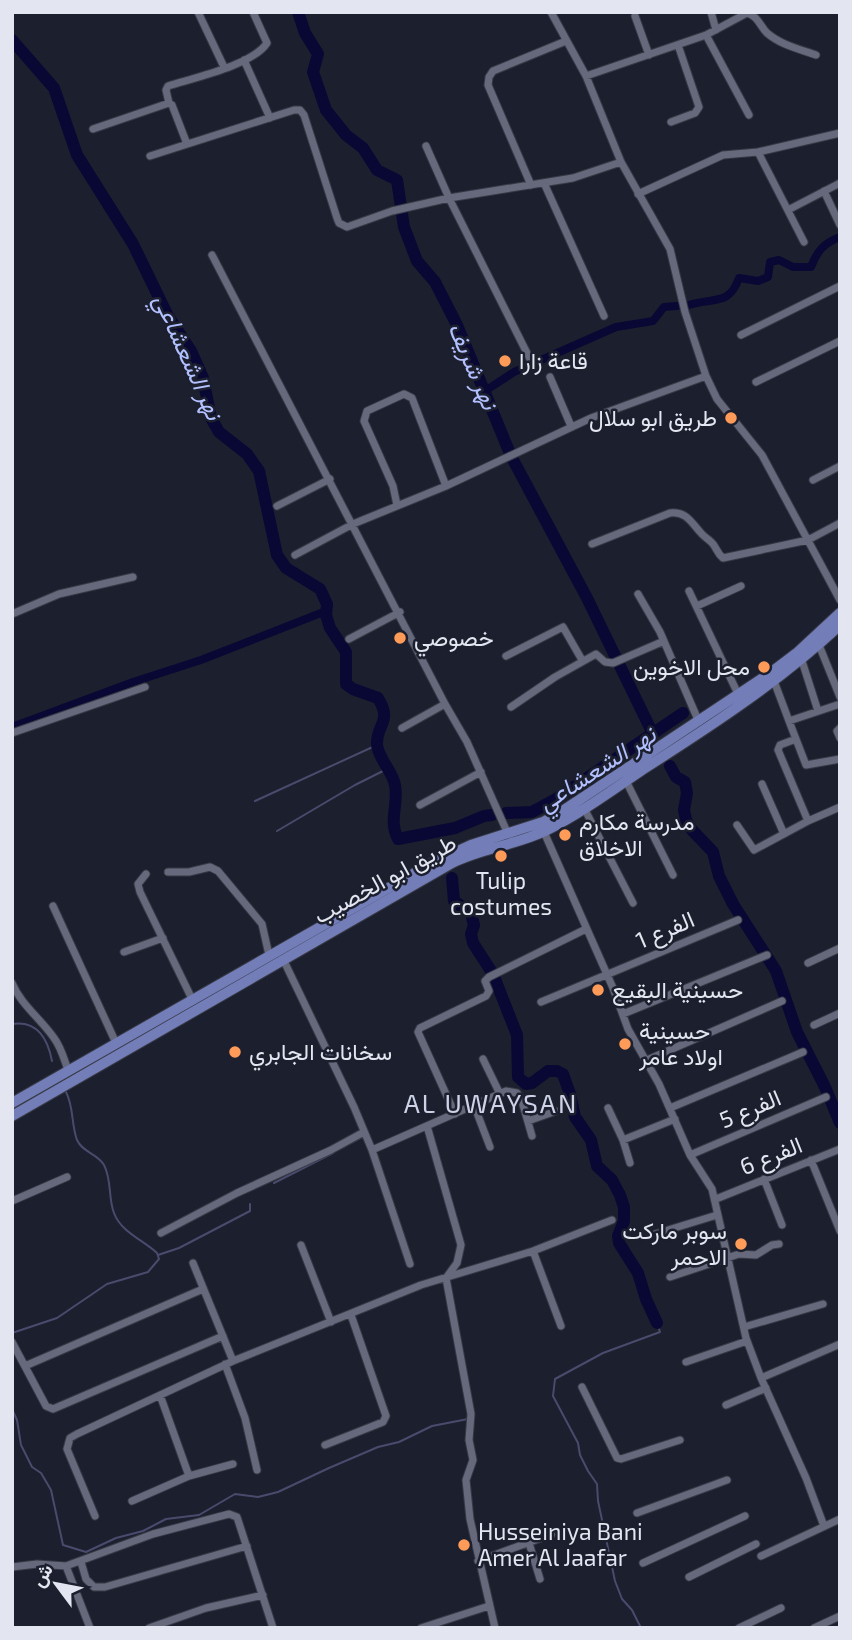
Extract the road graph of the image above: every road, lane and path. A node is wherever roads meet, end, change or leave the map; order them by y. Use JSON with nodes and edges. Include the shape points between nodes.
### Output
{"nodes":[{"id":1,"x":198,"y":12,"type":"edge"},
{"id":2,"x":253,"y":12,"type":"edge"},
{"id":3,"x":551,"y":12,"type":"edge"},
{"id":4,"x":711,"y":12,"type":"edge"},
{"id":5,"x":635,"y":16,"type":"dead end"},
{"id":6,"x":716,"y":30,"type":"junction"},
{"id":7,"x":706,"y":35,"type":"junction"},
{"id":8,"x":566,"y":41,"type":"junction"},
{"id":9,"x":678,"y":45,"type":"junction"},
{"id":10,"x":649,"y":55,"type":"junction"},
{"id":11,"x":816,"y":55,"type":"dead end"},
{"id":12,"x":244,"y":60,"type":"junction"},
{"id":13,"x":224,"y":67,"type":"junction"},
{"id":14,"x":586,"y":76,"type":"junction"},
{"id":15,"x":169,"y":103,"type":"junction"},
{"id":16,"x":749,"y":115,"type":"dead end"},
{"id":17,"x":270,"y":118,"type":"junction"},
{"id":18,"x":671,"y":122,"type":"dead end"},
{"id":19,"x":93,"y":129,"type":"dead end"},
{"id":20,"x":839,"y":134,"type":"edge"},
{"id":21,"x":187,"y":144,"type":"junction"},
{"id":22,"x":426,"y":146,"type":"dead end"},
{"id":23,"x":758,"y":152,"type":"junction"},
{"id":24,"x":150,"y":156,"type":"dead end"},
{"id":25,"x":621,"y":162,"type":"junction"},
{"id":26,"x":544,"y":183,"type":"junction"},
{"id":27,"x":840,"y":183,"type":"edge"},
{"id":28,"x":531,"y":185,"type":"junction"},
{"id":29,"x":824,"y":191,"type":"junction"},
{"id":30,"x":638,"y":194,"type":"junction"},
{"id":31,"x":449,"y":198,"type":"junction"},
{"id":32,"x":789,"y":210,"type":"junction"},
{"id":33,"x":840,"y":225,"type":"edge"},
{"id":34,"x":804,"y":242,"type":"dead end"},
{"id":35,"x":212,"y":255,"type":"dead end"},
{"id":36,"x":840,"y":286,"type":"edge"},
{"id":37,"x":604,"y":316,"type":"dead end"},
{"id":38,"x":741,"y":335,"type":"dead end"},
{"id":39,"x":840,"y":341,"type":"edge"},
{"id":40,"x":531,"y":361,"type":"dead end"},
{"id":41,"x":706,"y":376,"type":"junction"},
{"id":42,"x":550,"y":377,"type":"dead end"},
{"id":43,"x":755,"y":382,"type":"dead end"},
{"id":44,"x":571,"y":426,"type":"junction"},
{"id":45,"x":840,"y":466,"type":"edge"},
{"id":46,"x":330,"y":479,"type":"junction"},
{"id":47,"x":813,"y":480,"type":"dead end"},
{"id":48,"x":446,"y":486,"type":"junction"},
{"id":49,"x":397,"y":505,"type":"junction"},
{"id":50,"x":277,"y":506,"type":"dead end"},
{"id":51,"x":840,"y":523,"type":"edge"},
{"id":52,"x":353,"y":524,"type":"junction"},
{"id":53,"x":808,"y":540,"type":"junction"},
{"id":54,"x":592,"y":544,"type":"dead end"},
{"id":55,"x":295,"y":555,"type":"dead end"},
{"id":56,"x":133,"y":578,"type":"dead end"},
{"id":57,"x":741,"y":586,"type":"dead end"},
{"id":58,"x":689,"y":591,"type":"dead end"},
{"id":59,"x":638,"y":594,"type":"dead end"},
{"id":60,"x":840,"y":600,"type":"edge"},
{"id":61,"x":697,"y":606,"type":"junction"},
{"id":62,"x":400,"y":612,"type":"junction"},
{"id":63,"x":840,"y":613,"type":"edge"},
{"id":64,"x":12,"y":614,"type":"edge"},
{"id":65,"x":840,"y":625,"type":"edge"},
{"id":66,"x":349,"y":639,"type":"dead end"},
{"id":67,"x":664,"y":640,"type":"junction"},
{"id":68,"x":819,"y":645,"type":"junction"},
{"id":69,"x":506,"y":656,"type":"dead end"},
{"id":70,"x":582,"y":660,"type":"junction"},
{"id":71,"x":802,"y":660,"type":"junction"},
{"id":72,"x":774,"y":681,"type":"junction"},
{"id":73,"x":145,"y":687,"type":"dead end"},
{"id":74,"x":739,"y":696,"type":"junction"},
{"id":75,"x":840,"y":697,"type":"edge"},
{"id":76,"x":445,"y":704,"type":"junction"},
{"id":77,"x":840,"y":704,"type":"edge"},
{"id":78,"x":511,"y":707,"type":"dead end"},
{"id":79,"x":818,"y":711,"type":"junction"},
{"id":80,"x":789,"y":720,"type":"junction"},
{"id":81,"x":700,"y":722,"type":"junction"},
{"id":82,"x":402,"y":728,"type":"dead end"},
{"id":83,"x":840,"y":728,"type":"edge"},
{"id":84,"x":12,"y":733,"type":"edge"},
{"id":85,"x":840,"y":738,"type":"edge"},
{"id":86,"x":796,"y":739,"type":"junction"},
{"id":87,"x":840,"y":759,"type":"edge"},
{"id":88,"x":481,"y":772,"type":"junction"},
{"id":89,"x":625,"y":781,"type":"junction"},
{"id":90,"x":762,"y":784,"type":"dead end"},
{"id":91,"x":420,"y":806,"type":"dead end"},
{"id":92,"x":840,"y":807,"type":"edge"},
{"id":93,"x":584,"y":808,"type":"junction"},
{"id":94,"x":808,"y":821,"type":"junction"},
{"id":95,"x":737,"y":825,"type":"dead end"},
{"id":96,"x":544,"y":832,"type":"junction"},
{"id":97,"x":508,"y":834,"type":"junction"},
{"id":98,"x":784,"y":834,"type":"junction"},
{"id":99,"x":168,"y":872,"type":"dead end"},
{"id":100,"x":146,"y":874,"type":"dead end"},
{"id":101,"x":673,"y":875,"type":"dead end"},
{"id":102,"x":395,"y":891,"type":"junction"},
{"id":103,"x":633,"y":903,"type":"dead end"},
{"id":104,"x":53,"y":906,"type":"dead end"},
{"id":105,"x":738,"y":919,"type":"dead end"},
{"id":106,"x":586,"y":929,"type":"junction"},
{"id":107,"x":163,"y":938,"type":"junction"},
{"id":108,"x":840,"y":948,"type":"edge"},
{"id":109,"x":124,"y":952,"type":"dead end"},
{"id":110,"x":269,"y":955,"type":"junction"},
{"id":111,"x":767,"y":955,"type":"dead end"},
{"id":112,"x":283,"y":959,"type":"junction"},
{"id":113,"x":808,"y":963,"type":"dead end"},
{"id":114,"x":607,"y":976,"type":"junction"},
{"id":115,"x":12,"y":983,"type":"edge"},
{"id":116,"x":193,"y":1001,"type":"junction"},
{"id":117,"x":782,"y":1001,"type":"dead end"},
{"id":118,"x":541,"y":1002,"type":"dead end"},
{"id":119,"x":840,"y":1013,"type":"edge"},
{"id":120,"x":623,"y":1014,"type":"junction"},
{"id":121,"x":814,"y":1025,"type":"dead end"},
{"id":122,"x":116,"y":1043,"type":"junction"},
{"id":123,"x":803,"y":1052,"type":"dead end"},
{"id":124,"x":483,"y":1059,"type":"dead end"},
{"id":125,"x":647,"y":1060,"type":"junction"},
{"id":126,"x":68,"y":1070,"type":"junction"},
{"id":127,"x":500,"y":1094,"type":"junction"},
{"id":128,"x":826,"y":1097,"type":"dead end"},
{"id":129,"x":12,"y":1103,"type":"edge"},
{"id":130,"x":474,"y":1105,"type":"junction"},
{"id":131,"x":608,"y":1108,"type":"dead end"},
{"id":132,"x":670,"y":1108,"type":"junction"},
{"id":133,"x":556,"y":1111,"type":"dead end"},
{"id":134,"x":455,"y":1114,"type":"junction"},
{"id":135,"x":12,"y":1116,"type":"edge"},
{"id":136,"x":675,"y":1119,"type":"junction"},
{"id":137,"x":528,"y":1121,"type":"junction"},
{"id":138,"x":427,"y":1126,"type":"junction"},
{"id":139,"x":364,"y":1132,"type":"junction"},
{"id":140,"x":532,"y":1136,"type":"dead end"},
{"id":141,"x":623,"y":1140,"type":"junction"},
{"id":142,"x":490,"y":1147,"type":"dead end"},
{"id":143,"x":840,"y":1149,"type":"edge"},
{"id":144,"x":372,"y":1150,"type":"junction"},
{"id":145,"x":690,"y":1156,"type":"junction"},
{"id":146,"x":811,"y":1160,"type":"junction"},
{"id":147,"x":630,"y":1163,"type":"dead end"},
{"id":148,"x":67,"y":1177,"type":"dead end"},
{"id":149,"x":764,"y":1180,"type":"junction"},
{"id":150,"x":716,"y":1199,"type":"junction"},
{"id":151,"x":12,"y":1201,"type":"edge"},
{"id":152,"x":840,"y":1205,"type":"edge"},
{"id":153,"x":831,"y":1208,"type":"junction"},
{"id":154,"x":717,"y":1215,"type":"junction"},
{"id":155,"x":612,"y":1220,"type":"dead end"},
{"id":156,"x":782,"y":1225,"type":"dead end"},
{"id":157,"x":840,"y":1231,"type":"edge"},
{"id":158,"x":161,"y":1233,"type":"dead end"},
{"id":159,"x":655,"y":1234,"type":"dead end"},
{"id":160,"x":779,"y":1244,"type":"dead end"},
{"id":161,"x":301,"y":1245,"type":"dead end"},
{"id":162,"x":533,"y":1251,"type":"junction"},
{"id":163,"x":728,"y":1259,"type":"junction"},
{"id":164,"x":193,"y":1263,"type":"dead end"},
{"id":165,"x":410,"y":1264,"type":"dead end"},
{"id":166,"x":670,"y":1277,"type":"dead end"},
{"id":167,"x":446,"y":1278,"type":"junction"},
{"id":168,"x":203,"y":1289,"type":"junction"},
{"id":169,"x":824,"y":1304,"type":"dead end"},
{"id":170,"x":351,"y":1315,"type":"junction"},
{"id":171,"x":331,"y":1322,"type":"junction"},
{"id":172,"x":561,"y":1325,"type":"dead end"},
{"id":173,"x":744,"y":1327,"type":"junction"},
{"id":174,"x":223,"y":1336,"type":"junction"},
{"id":175,"x":747,"y":1341,"type":"junction"},
{"id":176,"x":12,"y":1342,"type":"edge"},
{"id":177,"x":840,"y":1344,"type":"edge"},
{"id":178,"x":686,"y":1362,"type":"dead end"},
{"id":179,"x":229,"y":1363,"type":"junction"},
{"id":180,"x":25,"y":1366,"type":"junction"},
{"id":181,"x":761,"y":1378,"type":"junction"},
{"id":182,"x":582,"y":1387,"type":"dead end"},
{"id":183,"x":766,"y":1388,"type":"junction"},
{"id":184,"x":160,"y":1395,"type":"junction"},
{"id":185,"x":726,"y":1405,"type":"dead end"},
{"id":186,"x":680,"y":1440,"type":"dead end"},
{"id":187,"x":324,"y":1445,"type":"dead end"},
{"id":188,"x":233,"y":1464,"type":"dead end"},
{"id":189,"x":257,"y":1470,"type":"dead end"},
{"id":190,"x":189,"y":1476,"type":"junction"},
{"id":191,"x":727,"y":1480,"type":"dead end"},
{"id":192,"x":132,"y":1501,"type":"dead end"},
{"id":193,"x":637,"y":1513,"type":"dead end"},
{"id":194,"x":95,"y":1516,"type":"dead end"},
{"id":195,"x":746,"y":1516,"type":"dead end"},
{"id":196,"x":840,"y":1519,"type":"edge"},
{"id":197,"x":824,"y":1526,"type":"junction"},
{"id":198,"x":552,"y":1534,"type":"dead end"},
{"id":199,"x":528,"y":1543,"type":"junction"},
{"id":200,"x":756,"y":1544,"type":"dead end"},
{"id":201,"x":247,"y":1546,"type":"junction"},
{"id":202,"x":761,"y":1556,"type":"dead end"},
{"id":203,"x":478,"y":1561,"type":"junction"},
{"id":204,"x":81,"y":1562,"type":"junction"},
{"id":205,"x":643,"y":1563,"type":"dead end"},
{"id":206,"x":66,"y":1566,"type":"junction"},
{"id":207,"x":12,"y":1567,"type":"edge"},
{"id":208,"x":689,"y":1577,"type":"dead end"},
{"id":209,"x":540,"y":1579,"type":"dead end"},
{"id":210,"x":263,"y":1595,"type":"junction"},
{"id":211,"x":489,"y":1606,"type":"junction"},
{"id":212,"x":781,"y":1608,"type":"dead end"},
{"id":213,"x":840,"y":1616,"type":"edge"},
{"id":214,"x":90,"y":1628,"type":"edge"},
{"id":215,"x":149,"y":1628,"type":"edge"},
{"id":216,"x":273,"y":1628,"type":"edge"},
{"id":217,"x":421,"y":1628,"type":"edge"},
{"id":218,"x":495,"y":1628,"type":"edge"},
{"id":219,"x":739,"y":1628,"type":"edge"},
{"id":220,"x":814,"y":1628,"type":"edge"}],
"edges":[{"from":1,"to":13,"type":"street"},
{"from":2,"to":12,"type":"street","via":[[267,43]]},
{"from":3,"to":8,"type":"street"},
{"from":4,"to":6,"type":"street"},
{"from":5,"to":10,"type":"street"},
{"from":6,"to":7,"type":"street"},
{"from":6,"to":11,"type":"street","via":[[753,14],[766,32]]},
{"from":7,"to":9,"type":"street"},
{"from":7,"to":16,"type":"street"},
{"from":8,"to":14,"type":"street"},
{"from":8,"to":28,"type":"street","via":[[493,71],[489,77],[488,85]]},
{"from":9,"to":10,"type":"street"},
{"from":9,"to":18,"type":"street","via":[[699,107]]},
{"from":10,"to":14,"type":"street"},
{"from":12,"to":13,"type":"street"},
{"from":12,"to":17,"type":"street"},
{"from":13,"to":15,"type":"street","via":[[168,86]]},
{"from":14,"to":25,"type":"street"},
{"from":15,"to":19,"type":"street"},
{"from":15,"to":21,"type":"street"},
{"from":17,"to":21,"type":"street"},
{"from":17,"to":31,"type":"street","via":[[294,110],[304,115],[339,223],[347,227]]},
{"from":20,"to":23,"type":"street"},
{"from":21,"to":24,"type":"street"},
{"from":22,"to":31,"type":"street"},
{"from":23,"to":30,"type":"street","via":[[723,155]]},
{"from":23,"to":32,"type":"street"},
{"from":25,"to":26,"type":"street"},
{"from":25,"to":30,"type":"street"},
{"from":26,"to":28,"type":"street"},
{"from":26,"to":37,"type":"street"},
{"from":27,"to":29,"type":"street"},
{"from":28,"to":31,"type":"street"},
{"from":29,"to":32,"type":"street"},
{"from":29,"to":33,"type":"street"},
{"from":30,"to":41,"type":"street","via":[[670,249]]},
{"from":31,"to":40,"type":"street"},
{"from":32,"to":34,"type":"street"},
{"from":35,"to":46,"type":"street"},
{"from":36,"to":38,"type":"street"},
{"from":39,"to":43,"type":"street"},
{"from":41,"to":44,"type":"street"},
{"from":41,"to":53,"type":"street","via":[[717,399],[762,456]]},
{"from":42,"to":44,"type":"street"},
{"from":44,"to":48,"type":"street"},
{"from":45,"to":47,"type":"street"},
{"from":46,"to":50,"type":"street"},
{"from":46,"to":52,"type":"street"},
{"from":48,"to":49,"type":"street"},
{"from":48,"to":49,"type":"street","via":[[412,398],[404,394],[364,416]]},
{"from":49,"to":52,"type":"street"},
{"from":51,"to":53,"type":"street"},
{"from":52,"to":55,"type":"street"},
{"from":52,"to":62,"type":"street"},
{"from":53,"to":54,"type":"street","via":[[723,558],[692,520],[677,512]]},
{"from":53,"to":60,"type":"street"},
{"from":56,"to":64,"type":"street","via":[[59,594]]},
{"from":57,"to":61,"type":"street"},
{"from":58,"to":61,"type":"street"},
{"from":59,"to":67,"type":"street"},
{"from":61,"to":74,"type":"street"},
{"from":62,"to":66,"type":"street"},
{"from":62,"to":76,"type":"street"},
{"from":63,"to":74,"type":"main road","name":"طريق ابو الخصيب","via":[[798,653]]},
{"from":65,"to":68,"type":"main road","name":"طريق ابو الخصيب"},
{"from":67,"to":70,"type":"street","via":[[613,663],[596,654]]},
{"from":67,"to":81,"type":"street"},
{"from":68,"to":71,"type":"main road","name":"طريق ابو الخصيب"},
{"from":68,"to":75,"type":"street"},
{"from":69,"to":70,"type":"street","via":[[563,628]]},
{"from":70,"to":78,"type":"street"},
{"from":71,"to":72,"type":"main road","name":"طريق ابو الخصيب"},
{"from":71,"to":79,"type":"street"},
{"from":72,"to":80,"type":"street"},
{"from":72,"to":89,"type":"main road","name":"طريق ابو الخصيب"},
{"from":73,"to":84,"type":"street"},
{"from":74,"to":81,"type":"main road","name":"طريق ابو الخصيب"},
{"from":76,"to":82,"type":"street"},
{"from":76,"to":88,"type":"street"},
{"from":77,"to":79,"type":"street"},
{"from":79,"to":80,"type":"street"},
{"from":80,"to":86,"type":"street"},
{"from":81,"to":97,"type":"main road","name":"طريق ابو الخصيب","via":[[561,812]]},
{"from":83,"to":85,"type":"street"},
{"from":86,"to":87,"type":"street","via":[[808,766]]},
{"from":86,"to":94,"type":"street","via":[[778,750]]},
{"from":88,"to":91,"type":"street"},
{"from":88,"to":97,"type":"street"},
{"from":89,"to":93,"type":"main road","name":"طريق ابو الخصيب"},
{"from":89,"to":101,"type":"street"},
{"from":90,"to":98,"type":"street"},
{"from":92,"to":94,"type":"street"},
{"from":93,"to":96,"type":"main road","name":"طريق ابو الخصيب"},
{"from":93,"to":103,"type":"street"},
{"from":94,"to":98,"type":"street"},
{"from":95,"to":98,"type":"street","via":[[754,850]]},
{"from":96,"to":102,"type":"main road","name":"طريق ابو الخصيب","via":[[463,858]]},
{"from":96,"to":106,"type":"street"},
{"from":97,"to":102,"type":"main road","name":"طريق ابو الخصيب","via":[[456,852]]},
{"from":99,"to":110,"type":"street","via":[[210,867],[218,871],[262,924]]},
{"from":100,"to":107,"type":"street","via":[[138,884],[140,892]]},
{"from":102,"to":110,"type":"main road","name":"طريق ابو الخصيب"},
{"from":102,"to":112,"type":"main road","name":"طريق ابو الخصيب"},
{"from":104,"to":122,"type":"street"},
{"from":105,"to":114,"type":"street","name":"الفرع 1"},
{"from":106,"to":114,"type":"street"},
{"from":106,"to":134,"type":"street","via":[[492,975],[485,981],[486,996],[420,1028]]},
{"from":107,"to":109,"type":"street"},
{"from":107,"to":116,"type":"street"},
{"from":108,"to":113,"type":"street"},
{"from":110,"to":116,"type":"main road","name":"طريق ابو الخصيب"},
{"from":111,"to":120,"type":"street"},
{"from":112,"to":135,"type":"main road","name":"طريق ابو الخصيب"},
{"from":112,"to":139,"type":"street"},
{"from":114,"to":118,"type":"street","name":"الفرع 1"},
{"from":114,"to":120,"type":"street"},
{"from":115,"to":126,"type":"street","via":[[57,1041]]},
{"from":116,"to":122,"type":"main road","name":"طريق ابو الخصيب"},
{"from":117,"to":125,"type":"street"},
{"from":119,"to":121,"type":"street"},
{"from":120,"to":125,"type":"street"},
{"from":122,"to":126,"type":"main road","name":"طريق ابو الخصيب"},
{"from":123,"to":132,"type":"street"},
{"from":124,"to":127,"type":"street"},
{"from":125,"to":132,"type":"street"},
{"from":126,"to":129,"type":"main road","name":"طريق ابو الخصيب"},
{"from":127,"to":130,"type":"street"},
{"from":127,"to":137,"type":"street","via":[[516,1093]]},
{"from":128,"to":145,"type":"street","name":"الفرع 5"},
{"from":130,"to":134,"type":"street"},
{"from":130,"to":142,"type":"street"},
{"from":131,"to":141,"type":"street"},
{"from":132,"to":136,"type":"street"},
{"from":133,"to":137,"type":"street"},
{"from":134,"to":138,"type":"street"},
{"from":136,"to":141,"type":"street"},
{"from":136,"to":145,"type":"street"},
{"from":137,"to":140,"type":"street"},
{"from":138,"to":144,"type":"street"},
{"from":138,"to":167,"type":"street","via":[[461,1245],[457,1263]]},
{"from":139,"to":144,"type":"street"},
{"from":139,"to":158,"type":"street"},
{"from":141,"to":147,"type":"street"},
{"from":143,"to":146,"type":"street","name":"الفرع 6"},
{"from":144,"to":165,"type":"street"},
{"from":145,"to":150,"type":"street"},
{"from":146,"to":149,"type":"street","name":"الفرع 6"},
{"from":146,"to":153,"type":"street"},
{"from":148,"to":151,"type":"street"},
{"from":149,"to":150,"type":"street","name":"الفرع 6"},
{"from":149,"to":156,"type":"street"},
{"from":150,"to":154,"type":"street"},
{"from":152,"to":153,"type":"street"},
{"from":153,"to":157,"type":"street"},
{"from":154,"to":159,"type":"street"},
{"from":154,"to":163,"type":"street"},
{"from":155,"to":162,"type":"street"},
{"from":160,"to":163,"type":"street","via":[[755,1255]]},
{"from":161,"to":171,"type":"street"},
{"from":162,"to":167,"type":"street"},
{"from":162,"to":172,"type":"street"},
{"from":163,"to":166,"type":"street"},
{"from":163,"to":173,"type":"street"},
{"from":164,"to":168,"type":"street"},
{"from":167,"to":170,"type":"street"},
{"from":167,"to":203,"type":"street","via":[[471,1414],[473,1460],[467,1491]]},
{"from":168,"to":174,"type":"street"},
{"from":168,"to":180,"type":"street"},
{"from":169,"to":173,"type":"street"},
{"from":170,"to":171,"type":"street"},
{"from":170,"to":187,"type":"street","via":[[386,1416],[383,1422]]},
{"from":171,"to":179,"type":"street"},
{"from":173,"to":175,"type":"street"},
{"from":174,"to":179,"type":"street"},
{"from":174,"to":180,"type":"street","via":[[53,1409],[46,1406]]},
{"from":175,"to":178,"type":"street"},
{"from":175,"to":181,"type":"street"},
{"from":176,"to":180,"type":"street"},
{"from":177,"to":181,"type":"street"},
{"from":179,"to":184,"type":"street"},
{"from":179,"to":189,"type":"street"},
{"from":181,"to":183,"type":"street"},
{"from":182,"to":186,"type":"street","via":[[617,1458]]},
{"from":183,"to":185,"type":"street"},
{"from":183,"to":197,"type":"street"},
{"from":184,"to":190,"type":"street"},
{"from":184,"to":194,"type":"street","via":[[67,1443]]},
{"from":188,"to":190,"type":"street"},
{"from":190,"to":192,"type":"street"},
{"from":191,"to":193,"type":"street"},
{"from":195,"to":205,"type":"street"},
{"from":196,"to":197,"type":"street"},
{"from":197,"to":202,"type":"street"},
{"from":198,"to":199,"type":"street"},
{"from":199,"to":203,"type":"street"},
{"from":199,"to":209,"type":"street"},
{"from":200,"to":208,"type":"street"},
{"from":201,"to":204,"type":"street","via":[[105,1587],[94,1587],[86,1579]]},
{"from":201,"to":204,"type":"street","via":[[237,1517],[229,1514],[153,1534]]},
{"from":201,"to":210,"type":"street"},
{"from":203,"to":211,"type":"street"},
{"from":204,"to":206,"type":"street"},
{"from":206,"to":207,"type":"street"},
{"from":206,"to":214,"type":"street"},
{"from":210,"to":215,"type":"street"},
{"from":210,"to":216,"type":"street"},
{"from":211,"to":217,"type":"street"},
{"from":211,"to":218,"type":"street"},
{"from":212,"to":219,"type":"street"},
{"from":213,"to":220,"type":"street"}]}
